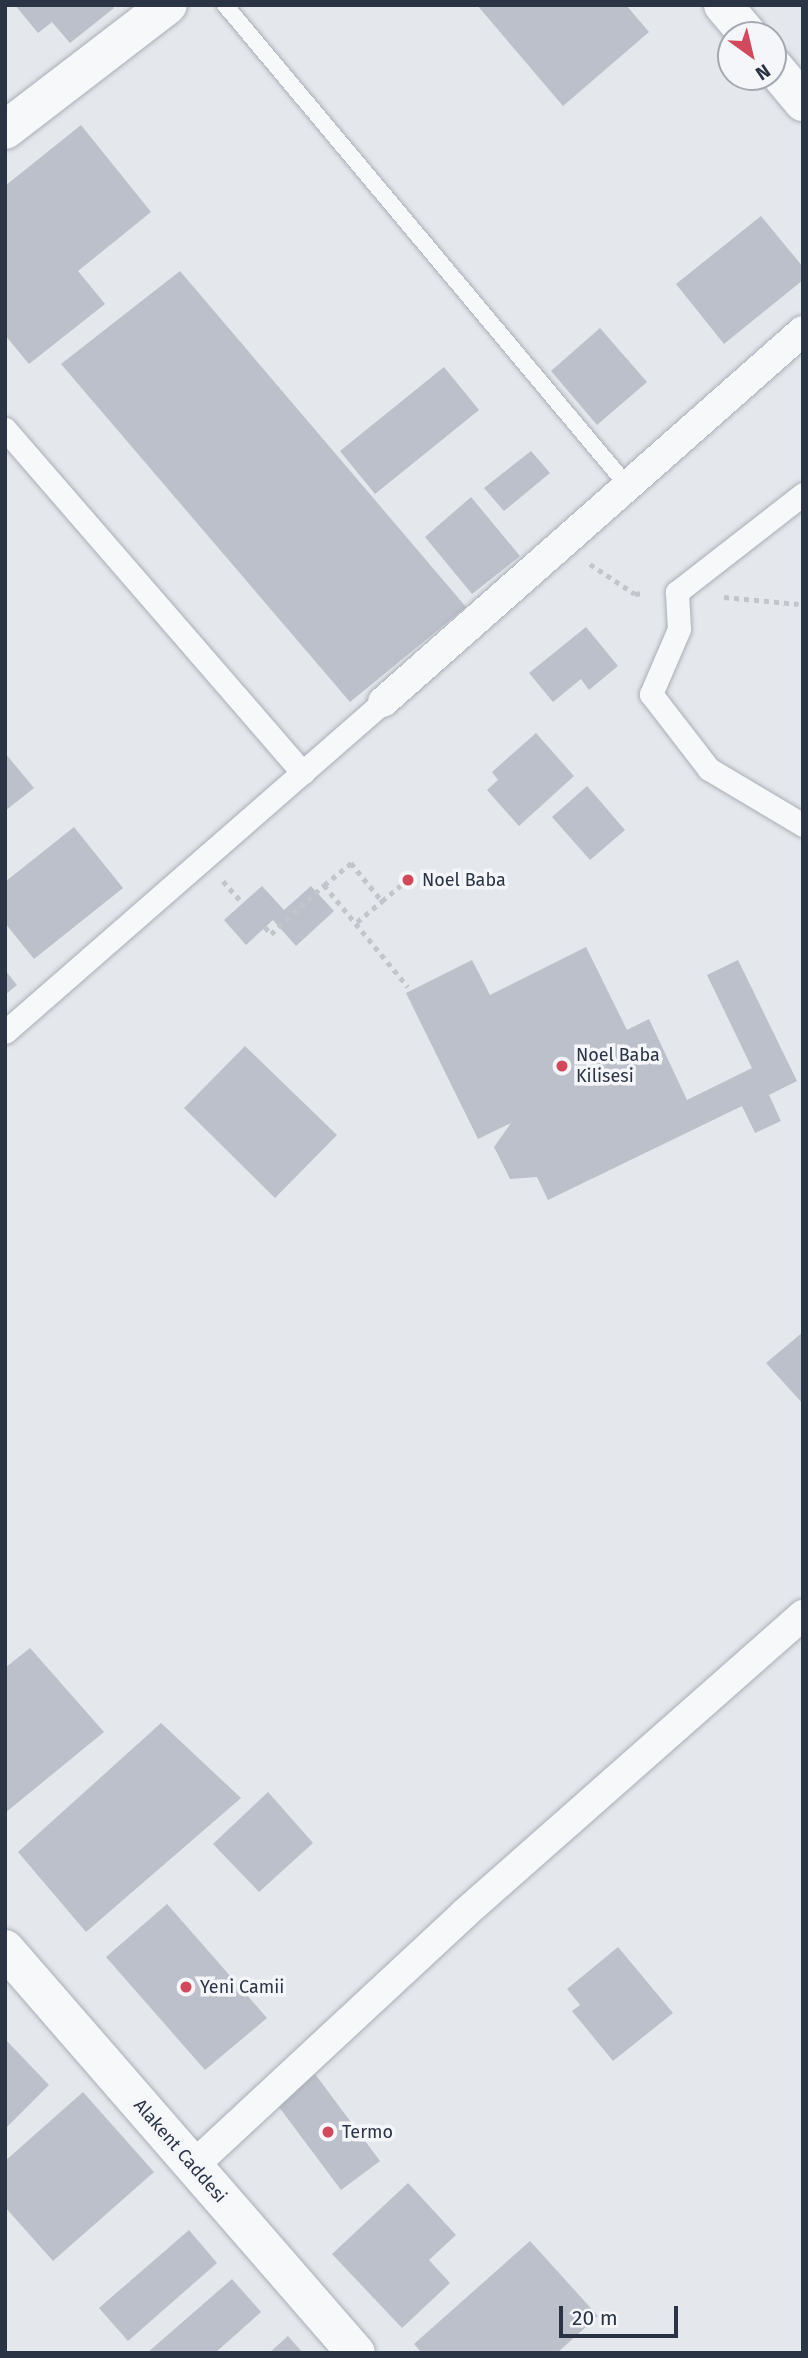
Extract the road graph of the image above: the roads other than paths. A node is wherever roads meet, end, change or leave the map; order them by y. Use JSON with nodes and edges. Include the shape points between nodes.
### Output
{"nodes":[{"id":1,"x":168,"y":5,"type":"edge"},
{"id":2,"x":225,"y":5,"type":"edge"},
{"id":3,"x":723,"y":5,"type":"edge"},
{"id":4,"x":736,"y":21,"type":"edge"},
{"id":5,"x":787,"y":83,"type":"edge"},
{"id":6,"x":803,"y":102,"type":"edge"},
{"id":7,"x":5,"y":130,"type":"edge"},
{"id":8,"x":803,"y":331,"type":"edge"},
{"id":9,"x":5,"y":429,"type":"edge"},
{"id":10,"x":626,"y":484,"type":"junction"},
{"id":11,"x":803,"y":494,"type":"edge"},
{"id":12,"x":383,"y":702,"type":"joint"},
{"id":13,"x":303,"y":773,"type":"junction"},
{"id":14,"x":803,"y":825,"type":"edge"},
{"id":15,"x":5,"y":1032,"type":"edge"},
{"id":16,"x":803,"y":1615,"type":"edge"},
{"id":17,"x":11,"y":1968,"type":"edge"},
{"id":18,"x":193,"y":2166,"type":"junction"},
{"id":19,"x":356,"y":2353,"type":"edge"}],
"edges":[{"from":1,"to":7,"type":"street"},
{"from":2,"to":10,"type":"lane"},
{"from":3,"to":4,"type":"street"},
{"from":5,"to":6,"type":"street"},
{"from":8,"to":10,"type":"street"},
{"from":9,"to":13,"type":"street"},
{"from":10,"to":12,"type":"street"},
{"from":11,"to":14,"type":"street","via":[[677,592],[679,629],[651,694],[709,769]]},
{"from":12,"to":13,"type":"street"},
{"from":13,"to":15,"type":"street"},
{"from":16,"to":18,"type":"street","via":[[465,1913]]},
{"from":17,"to":18,"type":"street","name":"Alakent Caddesi"},
{"from":18,"to":19,"type":"street","name":"Alakent Caddesi"}]}
